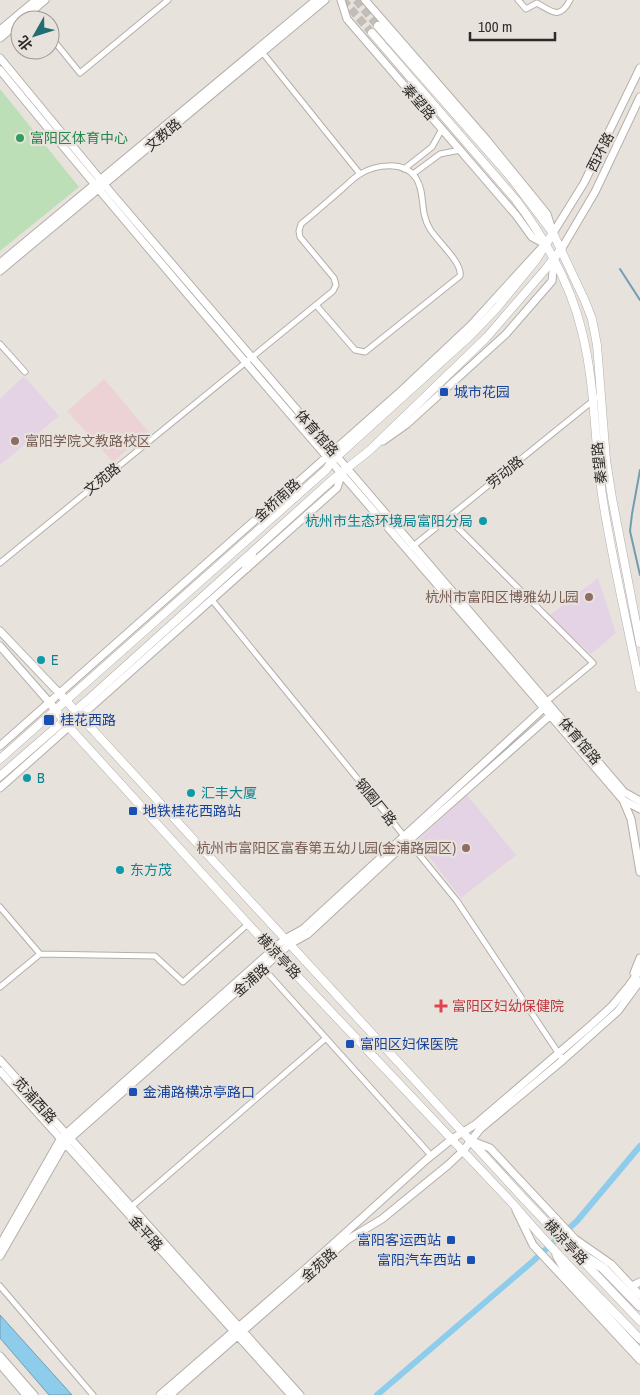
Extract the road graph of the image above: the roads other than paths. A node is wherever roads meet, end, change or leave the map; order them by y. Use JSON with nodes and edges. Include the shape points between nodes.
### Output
{"nodes":[{"id":1,"x":36,"y":0,"type":"edge"},
{"id":2,"x":45,"y":0,"type":"edge"},
{"id":3,"x":168,"y":0,"type":"edge"},
{"id":4,"x":316,"y":0,"type":"edge"},
{"id":5,"x":326,"y":0,"type":"edge"},
{"id":6,"x":341,"y":0,"type":"edge"},
{"id":7,"x":365,"y":0,"type":"edge"},
{"id":8,"x":518,"y":0,"type":"edge"},
{"id":9,"x":570,"y":0,"type":"edge"},
{"id":10,"x":33,"y":10,"type":"edge"},
{"id":11,"x":378,"y":26,"type":"tunnel mouth"},
{"id":12,"x":10,"y":29,"type":"edge"},
{"id":13,"x":0,"y":30,"type":"edge"},
{"id":14,"x":372,"y":33,"type":"tunnel mouth"},
{"id":15,"x":0,"y":38,"type":"edge"},
{"id":16,"x":60,"y":48,"type":"edge"},
{"id":17,"x":262,"y":52,"type":"junction"},
{"id":18,"x":0,"y":58,"type":"edge"},
{"id":19,"x":640,"y":68,"type":"edge"},
{"id":20,"x":0,"y":70,"type":"edge"},
{"id":21,"x":640,"y":98,"type":"edge"},
{"id":22,"x":442,"y":128,"type":"junction"},
{"id":23,"x":460,"y":150,"type":"junction"},
{"id":24,"x":404,"y":168,"type":"junction"},
{"id":25,"x":360,"y":174,"type":"junction"},
{"id":26,"x":413,"y":174,"type":"junction"},
{"id":27,"x":102,"y":182,"type":"junction"},
{"id":28,"x":96,"y":187,"type":"junction"},
{"id":29,"x":553,"y":233,"type":"junction"},
{"id":30,"x":545,"y":244,"type":"junction"},
{"id":31,"x":562,"y":248,"type":"junction"},
{"id":32,"x":554,"y":260,"type":"junction"},
{"id":33,"x":0,"y":263,"type":"edge"},
{"id":34,"x":0,"y":271,"type":"edge"},
{"id":35,"x":316,"y":305,"type":"junction"},
{"id":36,"x":0,"y":344,"type":"edge"},
{"id":37,"x":248,"y":359,"type":"junction"},
{"id":38,"x":25,"y":372,"type":"dead end"},
{"id":39,"x":600,"y":395,"type":"junction"},
{"id":40,"x":592,"y":401,"type":"junction"},
{"id":41,"x":370,"y":450,"type":"junction"},
{"id":42,"x":332,"y":456,"type":"junction"},
{"id":43,"x":344,"y":470,"type":"junction"},
{"id":44,"x":448,"y":518,"type":"junction"},
{"id":45,"x":411,"y":547,"type":"junction"},
{"id":46,"x":253,"y":552,"type":"junction"},
{"id":47,"x":0,"y":563,"type":"edge"},
{"id":48,"x":220,"y":564,"type":"junction"},
{"id":49,"x":203,"y":567,"type":"junction"},
{"id":50,"x":246,"y":568,"type":"junction"},
{"id":51,"x":212,"y":600,"type":"junction"},
{"id":52,"x":0,"y":631,"type":"edge"},
{"id":53,"x":640,"y":643,"type":"edge"},
{"id":54,"x":0,"y":646,"type":"edge"},
{"id":55,"x":640,"y":688,"type":"edge"},
{"id":56,"x":59,"y":693,"type":"junction"},
{"id":57,"x":66,"y":701,"type":"junction"},
{"id":58,"x":49,"y":702,"type":"junction"},
{"id":59,"x":547,"y":704,"type":"junction"},
{"id":60,"x":55,"y":710,"type":"junction"},
{"id":61,"x":78,"y":713,"type":"junction"},
{"id":62,"x":553,"y":713,"type":"junction"},
{"id":63,"x":63,"y":720,"type":"junction"},
{"id":64,"x":69,"y":727,"type":"junction"},
{"id":65,"x":0,"y":746,"type":"edge"},
{"id":66,"x":0,"y":759,"type":"edge"},
{"id":67,"x":0,"y":776,"type":"edge"},
{"id":68,"x":0,"y":788,"type":"edge"},
{"id":69,"x":624,"y":796,"type":"junction"},
{"id":70,"x":640,"y":801,"type":"edge"},
{"id":71,"x":640,"y":809,"type":"edge"},
{"id":72,"x":406,"y":839,"type":"junction"},
{"id":73,"x":640,"y":872,"type":"edge"},
{"id":74,"x":0,"y":907,"type":"edge"},
{"id":75,"x":248,"y":924,"type":"junction"},
{"id":76,"x":288,"y":941,"type":"junction"},
{"id":77,"x":276,"y":953,"type":"junction"},
{"id":78,"x":40,"y":954,"type":"junction"},
{"id":79,"x":640,"y":958,"type":"edge"},
{"id":80,"x":264,"y":968,"type":"junction"},
{"id":81,"x":640,"y":970,"type":"edge"},
{"id":82,"x":640,"y":981,"type":"edge"},
{"id":83,"x":0,"y":987,"type":"edge"},
{"id":84,"x":628,"y":987,"type":"junction"},
{"id":85,"x":326,"y":1038,"type":"junction"},
{"id":86,"x":559,"y":1053,"type":"junction"},
{"id":87,"x":0,"y":1060,"type":"edge"},
{"id":88,"x":564,"y":1060,"type":"junction"},
{"id":89,"x":0,"y":1071,"type":"edge"},
{"id":90,"x":464,"y":1132,"type":"junction"},
{"id":91,"x":65,"y":1139,"type":"junction"},
{"id":92,"x":452,"y":1140,"type":"junction"},
{"id":93,"x":472,"y":1141,"type":"junction"},
{"id":94,"x":463,"y":1151,"type":"junction"},
{"id":95,"x":428,"y":1152,"type":"dead end"},
{"id":96,"x":514,"y":1205,"type":"junction"},
{"id":97,"x":129,"y":1209,"type":"junction"},
{"id":98,"x":572,"y":1242,"type":"junction"},
{"id":99,"x":0,"y":1244,"type":"edge"},
{"id":100,"x":0,"y":1256,"type":"edge"},
{"id":101,"x":557,"y":1256,"type":"junction"},
{"id":102,"x":640,"y":1282,"type":"edge"},
{"id":103,"x":0,"y":1286,"type":"edge"},
{"id":104,"x":630,"y":1290,"type":"junction"},
{"id":105,"x":640,"y":1295,"type":"edge"},
{"id":106,"x":640,"y":1306,"type":"edge"},
{"id":107,"x":640,"y":1321,"type":"edge"},
{"id":108,"x":239,"y":1330,"type":"junction"},
{"id":109,"x":640,"y":1340,"type":"edge"},
{"id":110,"x":640,"y":1353,"type":"edge"},
{"id":111,"x":0,"y":1356,"type":"edge"},
{"id":112,"x":640,"y":1360,"type":"edge"},
{"id":113,"x":0,"y":1364,"type":"edge"},
{"id":114,"x":26,"y":1395,"type":"edge"},
{"id":115,"x":34,"y":1395,"type":"edge"},
{"id":116,"x":94,"y":1395,"type":"edge"},
{"id":117,"x":160,"y":1395,"type":"edge"},
{"id":118,"x":170,"y":1395,"type":"edge"},
{"id":119,"x":291,"y":1395,"type":"edge"},
{"id":120,"x":300,"y":1395,"type":"edge"}],
"edges":[{"from":1,"to":13,"type":"main road"},
{"from":2,"to":10,"type":"main road"},
{"from":3,"to":16,"type":"street","via":[[80,73]]},
{"from":4,"to":27,"type":"main road","name":"文教路"},
{"from":5,"to":17,"type":"main road","name":"文教路"},
{"from":6,"to":22,"type":"main road","name":"秦望路","via":[[347,19]]},
{"from":7,"to":29,"type":"main road","name":"秦望路","via":[[548,214]]},
{"from":8,"to":9,"type":"street","via":[[526,9],[537,3],[559,13]]},
{"from":11,"to":29,"type":"main road","name":"秦望路","via":[[509,176]]},
{"from":12,"to":15,"type":"main road"},
{"from":14,"to":30,"type":"main road","name":"秦望路","via":[[516,200]]},
{"from":17,"to":25,"type":"street"},
{"from":17,"to":27,"type":"main road","name":"文教路"},
{"from":18,"to":27,"type":"main road","name":"体育馆路"},
{"from":19,"to":29,"type":"main road","name":"西环路","via":[[584,183]]},
{"from":20,"to":28,"type":"main road","name":"体育馆路"},
{"from":21,"to":31,"type":"main road","name":"西环路","via":[[596,192]]},
{"from":22,"to":23,"type":"main road","name":"秦望路"},
{"from":22,"to":24,"type":"street","via":[[432,147]]},
{"from":23,"to":26,"type":"street","via":[[440,154]]},
{"from":23,"to":30,"type":"main road","name":"秦望路","via":[[532,237]]},
{"from":24,"to":25,"type":"street","via":[[388,165]]},
{"from":24,"to":26,"type":"street"},
{"from":25,"to":35,"type":"street","name":"文苑路","via":[[299,227],[300,237],[335,282],[333,291]]},
{"from":26,"to":35,"type":"street","via":[[420,187],[425,220],[460,267],[460,276],[365,352],[355,350]]},
{"from":27,"to":28,"type":"main road","name":"文教路"},
{"from":27,"to":37,"type":"main road","name":"体育馆路"},
{"from":28,"to":33,"type":"main road","name":"文教路"},
{"from":28,"to":34,"type":"main road","name":"文教路"},
{"from":28,"to":37,"type":"main road","name":"体育馆路"},
{"from":29,"to":30,"type":"main road","name":"金桥南路"},
{"from":29,"to":31,"type":"main road","name":"秦望路"},
{"from":30,"to":32,"type":"main road","name":"秦望路"},
{"from":30,"to":42,"type":"main road","name":"金桥南路","via":[[536,260],[477,329]]},
{"from":31,"to":32,"type":"main road","name":"金桥南路"},
{"from":31,"to":39,"type":"main road","name":"秦望路","via":[[592,319],[598,345]]},
{"from":32,"to":40,"type":"main road","name":"秦望路","via":[[576,308],[589,365]]},
{"from":32,"to":41,"type":"main road","name":"金桥南路","via":[[487,337]]},
{"from":32,"to":41,"type":"main road","name":"金桥南路","via":[[552,281],[506,334],[407,424]]},
{"from":35,"to":37,"type":"street","name":"文苑路"},
{"from":36,"to":38,"type":"street"},
{"from":37,"to":42,"type":"main road","name":"体育馆路"},
{"from":37,"to":47,"type":"street","name":"文苑路"},
{"from":39,"to":40,"type":"street","name":"劳动路"},
{"from":39,"to":53,"type":"main road","name":"秦望路","via":[[612,498]]},
{"from":40,"to":44,"type":"street","name":"劳动路"},
{"from":40,"to":55,"type":"main road","name":"秦望路","via":[[603,501]]},
{"from":41,"to":43,"type":"main road","name":"金桥南路"},
{"from":42,"to":43,"type":"main road","name":"体育馆路"},
{"from":42,"to":48,"type":"main road","name":"金桥南路","via":[[326,470]]},
{"from":42,"to":49,"type":"main road","name":"金桥南路"},
{"from":43,"to":45,"type":"main road","name":"体育馆路"},
{"from":43,"to":46,"type":"main road","name":"金桥南路"},
{"from":43,"to":50,"type":"main road","name":"金桥南路","via":[[336,488]]},
{"from":44,"to":45,"type":"street","name":"劳动路"},
{"from":44,"to":59,"type":"street","via":[[593,662]]},
{"from":45,"to":59,"type":"main road","name":"体育馆路"},
{"from":46,"to":50,"type":"main road"},
{"from":46,"to":61,"type":"main road","name":"金桥南路"},
{"from":48,"to":49,"type":"main road"},
{"from":48,"to":57,"type":"main road","name":"金桥南路"},
{"from":49,"to":56,"type":"main road","name":"金桥南路"},
{"from":50,"to":51,"type":"main road","name":"金桥南路"},
{"from":51,"to":61,"type":"main road","name":"金桥南路"},
{"from":51,"to":72,"type":"street","name":"钢圈厂路"},
{"from":52,"to":56,"type":"main road"},
{"from":54,"to":58,"type":"main road"},
{"from":56,"to":57,"type":"main road","name":"横凉亭路"},
{"from":56,"to":58,"type":"main road","name":"金桥南路"},
{"from":57,"to":60,"type":"main road","name":"金桥南路"},
{"from":57,"to":61,"type":"main road","name":"横凉亭路"},
{"from":58,"to":60,"type":"main road","name":"横凉亭路"},
{"from":58,"to":65,"type":"main road","name":"金桥南路"},
{"from":59,"to":62,"type":"main road","name":"体育馆路"},
{"from":59,"to":72,"type":"main road","name":"金浦路"},
{"from":60,"to":63,"type":"main road","name":"横凉亭路"},
{"from":60,"to":66,"type":"main road","name":"金桥南路"},
{"from":61,"to":63,"type":"main road"},
{"from":61,"to":64,"type":"main road","name":"金桥南路"},
{"from":61,"to":76,"type":"main road","name":"横凉亭路"},
{"from":62,"to":69,"type":"main road","name":"体育馆路"},
{"from":62,"to":72,"type":"main road","name":"金浦路"},
{"from":63,"to":64,"type":"main road","name":"横凉亭路"},
{"from":63,"to":67,"type":"main road"},
{"from":64,"to":68,"type":"main road","name":"金桥南路"},
{"from":64,"to":75,"type":"main road","name":"横凉亭路"},
{"from":69,"to":70,"type":"main road","name":"体育馆路"},
{"from":69,"to":71,"type":"main road","name":"体育馆路"},
{"from":69,"to":73,"type":"main road","name":"体育馆路"},
{"from":72,"to":76,"type":"main road","name":"金浦路","via":[[308,934]]},
{"from":72,"to":86,"type":"street","name":"钢圈厂路","via":[[457,901]]},
{"from":74,"to":78,"type":"street"},
{"from":75,"to":77,"type":"main road","name":"横凉亭路"},
{"from":75,"to":78,"type":"street","via":[[183,982],[155,956]]},
{"from":76,"to":77,"type":"main road","name":"金浦路"},
{"from":76,"to":90,"type":"main road","name":"横凉亭路"},
{"from":77,"to":80,"type":"main road","name":"金浦路"},
{"from":77,"to":91,"type":"main road","name":"金浦路"},
{"from":77,"to":92,"type":"main road","name":"横凉亭路"},
{"from":78,"to":83,"type":"street"},
{"from":79,"to":84,"type":"main road"},
{"from":80,"to":85,"type":"street"},
{"from":80,"to":91,"type":"main road","name":"金浦路"},
{"from":81,"to":84,"type":"main road"},
{"from":82,"to":88,"type":"main road","via":[[618,1012]]},
{"from":84,"to":86,"type":"main road","via":[[612,1006]]},
{"from":85,"to":95,"type":"street"},
{"from":85,"to":97,"type":"street"},
{"from":86,"to":88,"type":"street","name":"钢圈厂路"},
{"from":86,"to":90,"type":"main road"},
{"from":87,"to":91,"type":"main road","name":"苋浦西路"},
{"from":88,"to":93,"type":"main road","via":[[480,1129]]},
{"from":89,"to":91,"type":"main road","name":"金平路"},
{"from":90,"to":92,"type":"main road"},
{"from":90,"to":93,"type":"main road","name":"横凉亭路"},
{"from":91,"to":97,"type":"main road","name":"金平路"},
{"from":91,"to":99,"type":"main road","name":"金浦路"},
{"from":91,"to":100,"type":"main road","name":"金浦路"},
{"from":92,"to":94,"type":"main road","name":"横凉亭路"},
{"from":92,"to":108,"type":"main road"},
{"from":93,"to":94,"type":"main road","name":"金苑路"},
{"from":93,"to":98,"type":"main road","name":"横凉亭路","via":[[554,1229]]},
{"from":93,"to":98,"type":"main road","name":"横凉亭路","via":[[490,1148],[559,1222]]},
{"from":94,"to":96,"type":"main road","name":"横凉亭路"},
{"from":94,"to":108,"type":"main road","name":"金苑路","via":[[382,1218],[347,1240]]},
{"from":96,"to":101,"type":"main road","name":"横凉亭路"},
{"from":96,"to":112,"type":"main road","name":"横凉亭路","via":[[533,1245]]},
{"from":97,"to":108,"type":"main road","name":"金平路"},
{"from":98,"to":104,"type":"highway"},
{"from":98,"to":107,"type":"main road","name":"横凉亭路"},
{"from":101,"to":109,"type":"main road","name":"横凉亭路"},
{"from":101,"to":110,"type":"highway","via":[[569,1276]]},
{"from":102,"to":104,"type":"main road"},
{"from":103,"to":116,"type":"street"},
{"from":104,"to":105,"type":"main road"},
{"from":104,"to":106,"type":"highway"},
{"from":108,"to":117,"type":"main road"},
{"from":108,"to":118,"type":"main road","name":"金苑路"},
{"from":108,"to":119,"type":"main road","name":"金平路"},
{"from":108,"to":120,"type":"main road","name":"金平路"},
{"from":111,"to":115,"type":"main road"},
{"from":113,"to":114,"type":"main road"}]}
